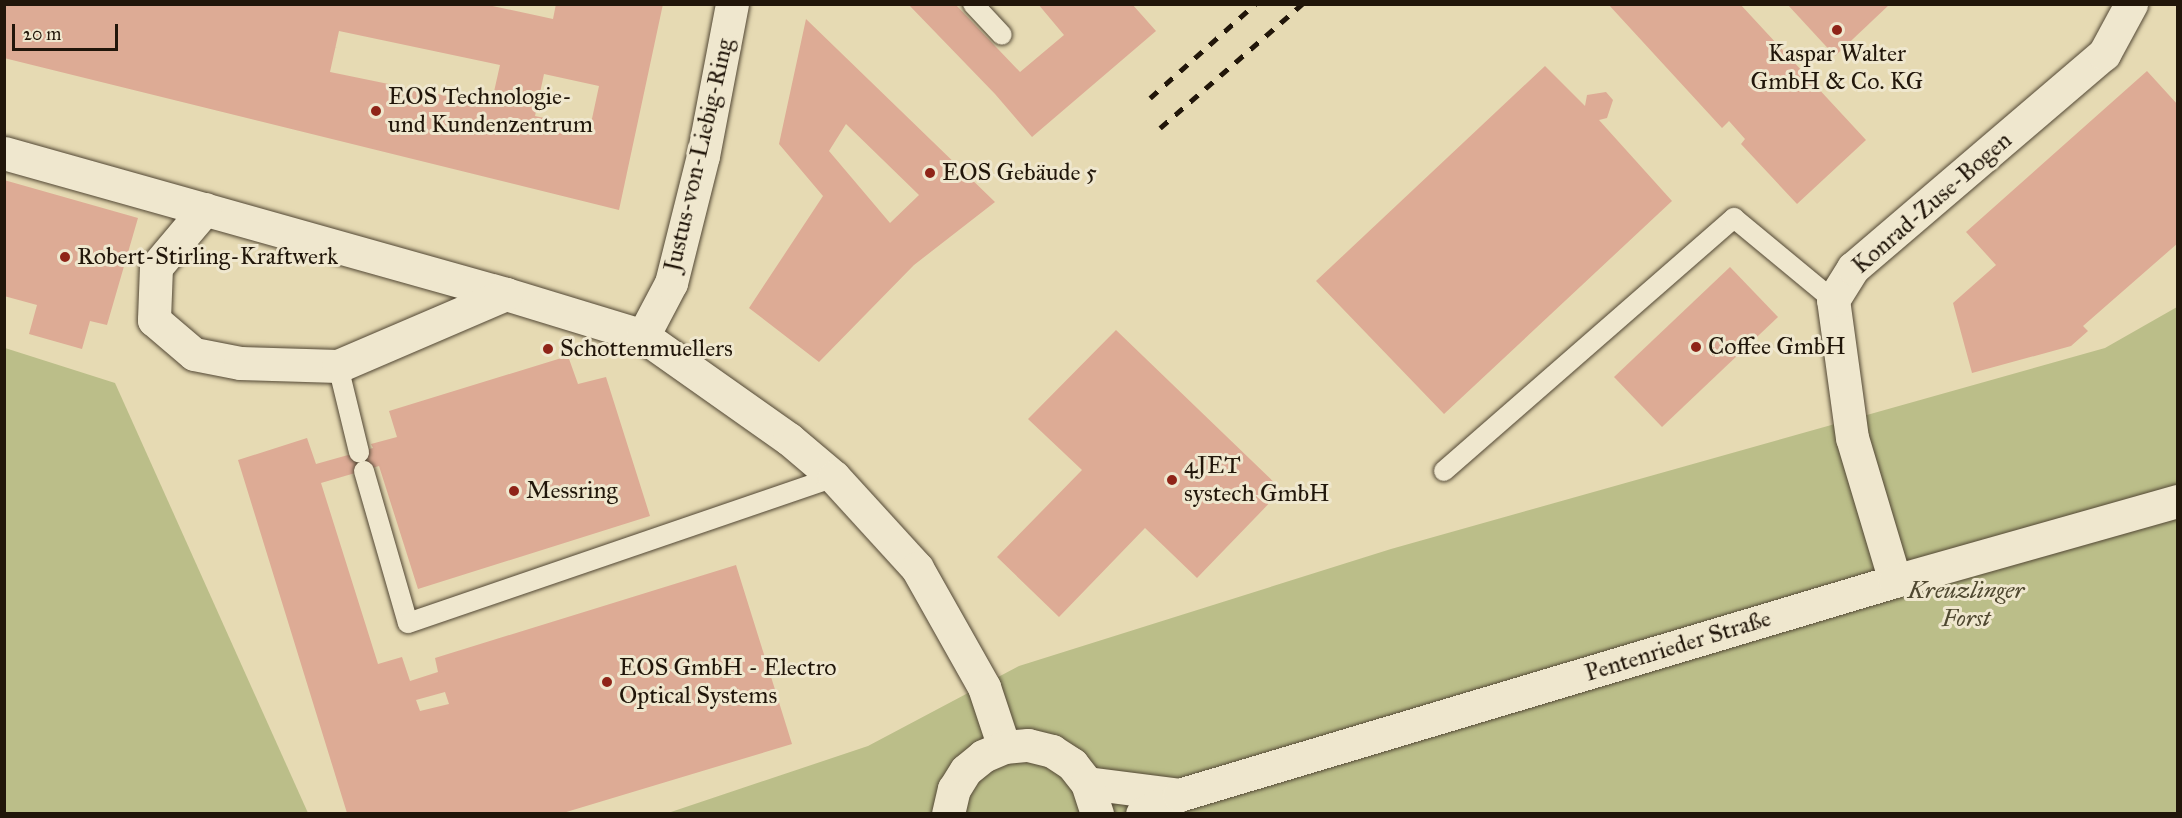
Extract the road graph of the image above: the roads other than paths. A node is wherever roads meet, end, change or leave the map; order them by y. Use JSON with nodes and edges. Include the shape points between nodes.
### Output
{"nodes":[{"id":1,"x":732,"y":4,"type":"edge"},
{"id":2,"x":973,"y":4,"type":"edge"},
{"id":3,"x":2130,"y":4,"type":"edge"},
{"id":4,"x":1002,"y":34,"type":"dead end"},
{"id":5,"x":4,"y":153,"type":"edge"},
{"id":6,"x":205,"y":210,"type":"junction"},
{"id":7,"x":506,"y":294,"type":"junction"},
{"id":8,"x":1833,"y":300,"type":"junction"},
{"id":9,"x":643,"y":336,"type":"junction"},
{"id":10,"x":338,"y":366,"type":"junction"},
{"id":11,"x":1444,"y":471,"type":"dead end"},
{"id":12,"x":834,"y":477,"type":"junction"},
{"id":13,"x":2178,"y":501,"type":"edge"},
{"id":14,"x":1895,"y":581,"type":"junction"},
{"id":15,"x":1004,"y":747,"type":"junction"},
{"id":16,"x":1088,"y":783,"type":"junction"},
{"id":17,"x":1179,"y":795,"type":"junction"},
{"id":18,"x":948,"y":813,"type":"edge"},
{"id":19,"x":1097,"y":813,"type":"edge"},
{"id":20,"x":1142,"y":813,"type":"edge"}],
"edges":[{"from":1,"to":9,"type":"street","name":"Justus-von-Liebig-Ring","via":[[703,156],[671,283]]},
{"from":2,"to":4,"type":"lane"},
{"from":3,"to":8,"type":"street","name":"Konrad-Zuse-Bogen","via":[[2104,54],[1853,268]]},
{"from":5,"to":6,"type":"street"},
{"from":6,"to":7,"type":"street"},
{"from":6,"to":10,"type":"street","via":[[156,267],[154,320],[194,354],[240,363]]},
{"from":7,"to":9,"type":"street"},
{"from":7,"to":10,"type":"street"},
{"from":8,"to":11,"type":"lane","via":[[1734,218]]},
{"from":8,"to":14,"type":"street","via":[[1852,438]]},
{"from":9,"to":12,"type":"street","via":[[789,439]]},
{"from":10,"to":12,"type":"lane","via":[[361,462],[408,623]]},
{"from":12,"to":15,"type":"street","via":[[917,568],[984,687]]},
{"from":13,"to":14,"type":"street","name":"Pentenrieder Straße"},
{"from":14,"to":17,"type":"street","name":"Pentenrieder Straße"},
{"from":15,"to":16,"type":"street","via":[[1028,745],[1052,751],[1072,764]]},
{"from":15,"to":18,"type":"street","via":[[983,756],[966,770],[954,789]]},
{"from":16,"to":17,"type":"street","name":"Pentenrieder Straße"},
{"from":16,"to":19,"type":"street"},
{"from":17,"to":20,"type":"street","name":"Pentenrieder Straße"}]}
